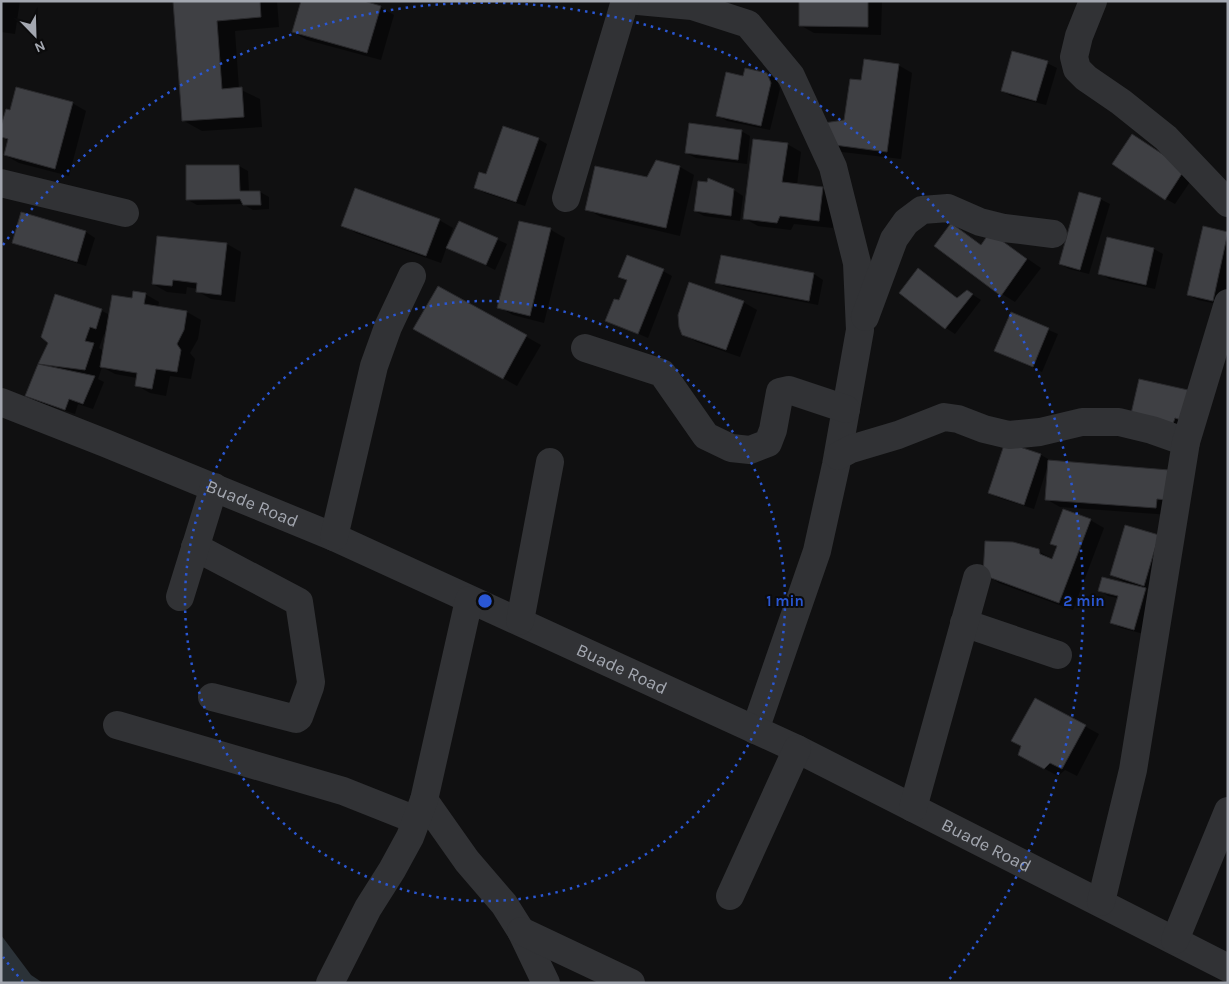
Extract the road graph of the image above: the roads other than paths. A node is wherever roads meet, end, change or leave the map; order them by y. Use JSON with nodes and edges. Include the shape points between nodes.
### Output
{"nodes":[{"id":1,"x":625,"y":1,"type":"edge"},
{"id":2,"x":638,"y":1,"type":"edge"},
{"id":3,"x":1093,"y":1,"type":"edge"},
{"id":4,"x":1,"y":183,"type":"edge"},
{"id":5,"x":566,"y":198,"type":"dead end"},
{"id":6,"x":1228,"y":203,"type":"edge"},
{"id":7,"x":125,"y":213,"type":"dead end"},
{"id":8,"x":1053,"y":234,"type":"dead end"},
{"id":9,"x":412,"y":276,"type":"dead end"},
{"id":10,"x":1228,"y":303,"type":"edge"},
{"id":11,"x":860,"y":330,"type":"junction"},
{"id":12,"x":585,"y":348,"type":"dead end"},
{"id":13,"x":1,"y":402,"type":"edge"},
{"id":14,"x":846,"y":409,"type":"junction"},
{"id":15,"x":1186,"y":442,"type":"junction"},
{"id":16,"x":838,"y":456,"type":"junction"},
{"id":17,"x":550,"y":462,"type":"dead end"},
{"id":18,"x":214,"y":488,"type":"junction"},
{"id":19,"x":334,"y":537,"type":"junction"},
{"id":20,"x":195,"y":547,"type":"junction"},
{"id":21,"x":977,"y":578,"type":"dead end"},
{"id":22,"x":180,"y":597,"type":"dead end"},
{"id":23,"x":469,"y":600,"type":"junction"},
{"id":24,"x":520,"y":621,"type":"junction"},
{"id":25,"x":964,"y":623,"type":"junction"},
{"id":26,"x":1058,"y":655,"type":"dead end"},
{"id":27,"x":212,"y":697,"type":"dead end"},
{"id":28,"x":117,"y":725,"type":"dead end"},
{"id":29,"x":755,"y":730,"type":"junction"},
{"id":30,"x":797,"y":749,"type":"junction"},
{"id":31,"x":913,"y":808,"type":"junction"},
{"id":32,"x":420,"y":810,"type":"junction"},
{"id":33,"x":1228,"y":810,"type":"edge"},
{"id":34,"x":730,"y":896,"type":"dead end"},
{"id":35,"x":1101,"y":902,"type":"junction"},
{"id":36,"x":521,"y":931,"type":"junction"},
{"id":37,"x":1175,"y":940,"type":"junction"},
{"id":38,"x":1222,"y":972,"type":"edge"},
{"id":39,"x":330,"y":983,"type":"edge"},
{"id":40,"x":546,"y":983,"type":"edge"},
{"id":41,"x":631,"y":983,"type":"edge"}],
"edges":[{"from":1,"to":5,"type":"street"},
{"from":2,"to":11,"type":"street","via":[[692,6],[748,24],[791,76],[833,167],[857,264]]},
{"from":3,"to":6,"type":"street","via":[[1074,57],[1077,69],[1166,138]]},
{"from":4,"to":7,"type":"street"},
{"from":8,"to":11,"type":"street","via":[[1004,228],[948,208],[922,210],[906,222],[894,239]]},
{"from":9,"to":19,"type":"street","via":[[374,366]]},
{"from":10,"to":15,"type":"street"},
{"from":11,"to":14,"type":"street"},
{"from":12,"to":14,"type":"street","via":[[662,373],[706,436],[731,448],[750,450],[768,443],[780,392],[790,390]]},
{"from":13,"to":18,"type":"street","name":"Buade Road"},
{"from":14,"to":16,"type":"street"},
{"from":15,"to":16,"type":"street","via":[[1119,422],[1082,422],[1009,435],[958,419],[944,418]]},
{"from":15,"to":35,"type":"street","via":[[1133,770]]},
{"from":16,"to":29,"type":"street","via":[[818,551]]},
{"from":17,"to":24,"type":"street"},
{"from":18,"to":19,"type":"street","name":"Buade Road"},
{"from":18,"to":20,"type":"street"},
{"from":19,"to":23,"type":"street","name":"Buade Road"},
{"from":20,"to":22,"type":"street"},
{"from":20,"to":27,"type":"street","via":[[299,602],[310,682],[296,719]]},
{"from":21,"to":25,"type":"street"},
{"from":23,"to":24,"type":"street","name":"Buade Road"},
{"from":23,"to":32,"type":"street"},
{"from":24,"to":29,"type":"street","name":"Buade Road"},
{"from":25,"to":26,"type":"street"},
{"from":25,"to":31,"type":"street"},
{"from":28,"to":32,"type":"street","via":[[343,791]]},
{"from":29,"to":30,"type":"street","name":"Buade Road"},
{"from":30,"to":31,"type":"street","name":"Buade Road"},
{"from":30,"to":34,"type":"street"},
{"from":31,"to":35,"type":"street","name":"Buade Road"},
{"from":32,"to":36,"type":"street","via":[[504,904]]},
{"from":32,"to":39,"type":"street","via":[[410,837],[368,908]]},
{"from":33,"to":37,"type":"street"},
{"from":35,"to":37,"type":"street","name":"Buade Road"},
{"from":36,"to":40,"type":"street"},
{"from":36,"to":41,"type":"street"},
{"from":37,"to":38,"type":"street","name":"Buade Road"}]}
